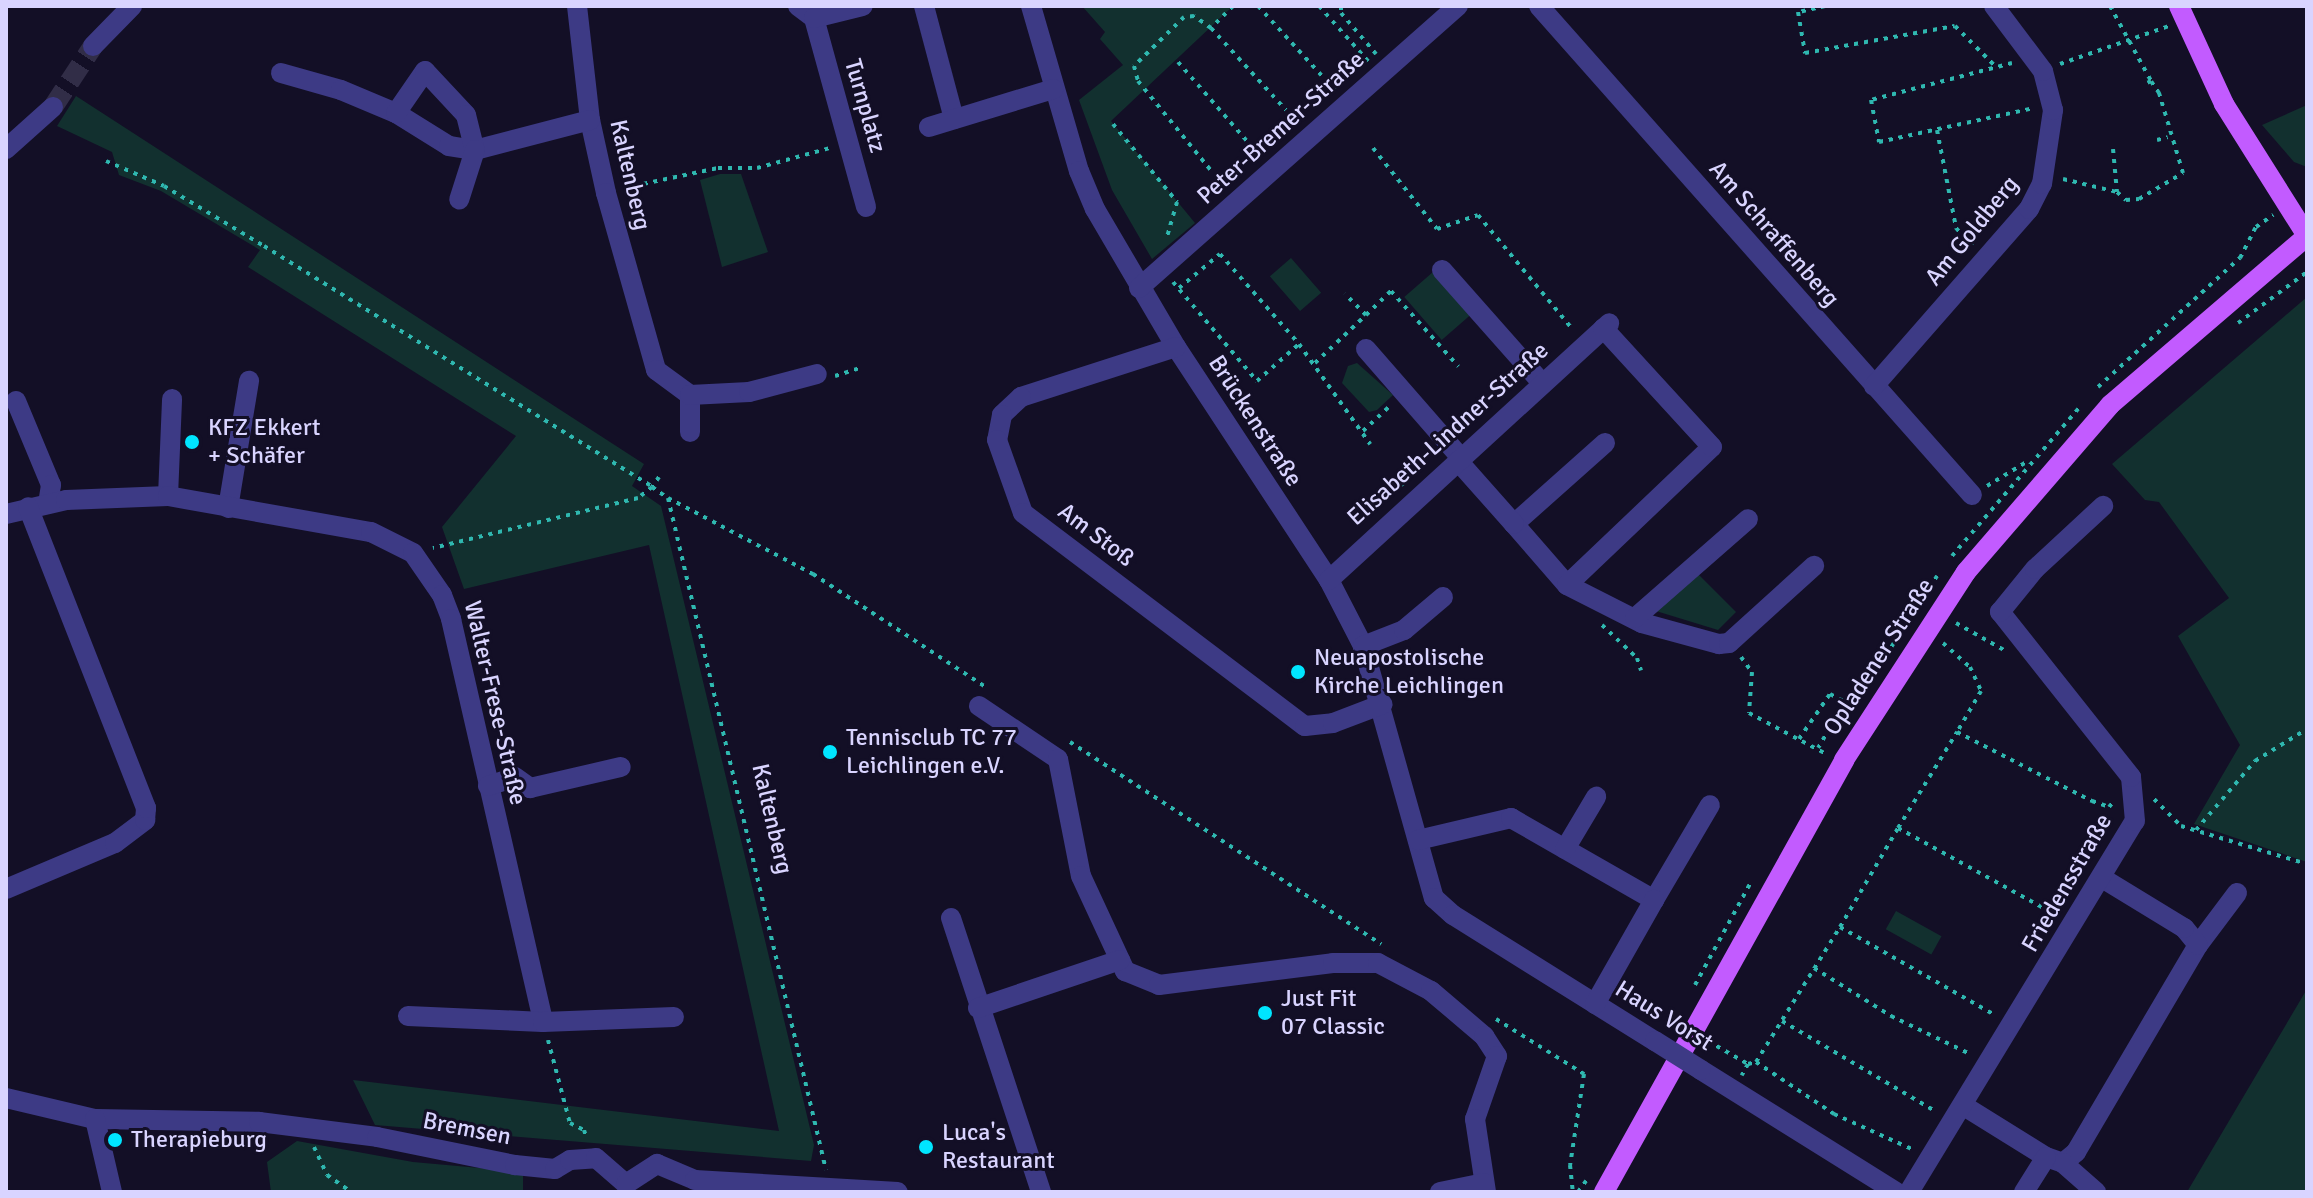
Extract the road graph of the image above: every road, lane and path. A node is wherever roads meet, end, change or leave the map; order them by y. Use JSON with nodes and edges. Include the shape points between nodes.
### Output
{"nodes":[{"id":1,"x":577,"y":6,"type":"edge"},
{"id":2,"x":863,"y":6,"type":"edge"},
{"id":3,"x":924,"y":6,"type":"edge"},
{"id":4,"x":1031,"y":6,"type":"edge"},
{"id":5,"x":1233,"y":6,"type":"edge"},
{"id":6,"x":1258,"y":6,"type":"edge"},
{"id":7,"x":1319,"y":6,"type":"edge"},
{"id":8,"x":1341,"y":6,"type":"edge"},
{"id":9,"x":1458,"y":6,"type":"edge"},
{"id":10,"x":1539,"y":6,"type":"edge"},
{"id":11,"x":1994,"y":6,"type":"edge"},
{"id":12,"x":2110,"y":6,"type":"edge"},
{"id":13,"x":1826,"y":7,"type":"edge"},
{"id":14,"x":126,"y":8,"type":"edge"},
{"id":15,"x":806,"y":12,"type":"edge"},
{"id":16,"x":2182,"y":13,"type":"edge"},
{"id":17,"x":1211,"y":28,"type":"junction"},
{"id":18,"x":2130,"y":37,"type":"junction"},
{"id":19,"x":93,"y":46,"type":"tunnel mouth"},
{"id":20,"x":1178,"y":62,"type":"dead end"},
{"id":21,"x":2040,"y":64,"type":"junction"},
{"id":22,"x":1996,"y":67,"type":"junction"},
{"id":23,"x":1384,"y":71,"type":"junction"},
{"id":24,"x":281,"y":73,"type":"dead end"},
{"id":25,"x":1053,"y":89,"type":"junction"},
{"id":26,"x":1348,"y":104,"type":"junction"},
{"id":27,"x":2051,"y":104,"type":"junction"},
{"id":28,"x":53,"y":107,"type":"tunnel mouth"},
{"id":29,"x":1286,"y":110,"type":"dead end"},
{"id":30,"x":396,"y":113,"type":"junction"},
{"id":31,"x":954,"y":119,"type":"junction"},
{"id":32,"x":590,"y":120,"type":"junction"},
{"id":33,"x":1113,"y":124,"type":"dead end"},
{"id":34,"x":929,"y":127,"type":"dead end"},
{"id":35,"x":1937,"y":130,"type":"junction"},
{"id":36,"x":2168,"y":137,"type":"junction"},
{"id":37,"x":2157,"y":140,"type":"dead end"},
{"id":38,"x":848,"y":144,"type":"junction"},
{"id":39,"x":1373,"y":148,"type":"dead end"},
{"id":40,"x":6,"y":149,"type":"edge"},
{"id":41,"x":2113,"y":149,"type":"dead end"},
{"id":42,"x":475,"y":150,"type":"junction"},
{"id":43,"x":106,"y":161,"type":"dead end"},
{"id":44,"x":1273,"y":170,"type":"junction"},
{"id":45,"x":1213,"y":173,"type":"dead end"},
{"id":46,"x":2045,"y":175,"type":"junction"},
{"id":47,"x":2117,"y":192,"type":"junction"},
{"id":48,"x":606,"y":193,"type":"junction"},
{"id":49,"x":459,"y":200,"type":"dead end"},
{"id":50,"x":2286,"y":205,"type":"junction"},
{"id":51,"x":866,"y":207,"type":"dead end"},
{"id":52,"x":2307,"y":236,"type":"edge"},
{"id":53,"x":2240,"y":258,"type":"dead end"},
{"id":54,"x":1986,"y":260,"type":"junction"},
{"id":55,"x":1162,"y":269,"type":"junction"},
{"id":56,"x":1442,"y":270,"type":"dead end"},
{"id":57,"x":2307,"y":272,"type":"edge"},
{"id":58,"x":1139,"y":288,"type":"junction"},
{"id":59,"x":1179,"y":288,"type":"junction"},
{"id":60,"x":1345,"y":294,"type":"dead end"},
{"id":61,"x":1366,"y":315,"type":"junction"},
{"id":62,"x":2230,"y":330,"type":"dead end"},
{"id":63,"x":1299,"y":344,"type":"junction"},
{"id":64,"x":1585,"y":344,"type":"junction"},
{"id":65,"x":1176,"y":347,"type":"junction"},
{"id":66,"x":1366,"y":349,"type":"dead end"},
{"id":67,"x":1315,"y":363,"type":"junction"},
{"id":68,"x":1458,"y":366,"type":"dead end"},
{"id":69,"x":863,"y":367,"type":"dead end"},
{"id":70,"x":817,"y":374,"type":"joint"},
{"id":71,"x":249,"y":381,"type":"dead end"},
{"id":72,"x":1543,"y":384,"type":"junction"},
{"id":73,"x":1874,"y":386,"type":"junction"},
{"id":74,"x":1404,"y":393,"type":"junction"},
{"id":75,"x":690,"y":395,"type":"junction"},
{"id":76,"x":172,"y":399,"type":"dead end"},
{"id":77,"x":16,"y":401,"type":"dead end"},
{"id":78,"x":1363,"y":431,"type":"junction"},
{"id":79,"x":690,"y":432,"type":"dead end"},
{"id":80,"x":1605,"y":443,"type":"dead end"},
{"id":81,"x":1370,"y":444,"type":"dead end"},
{"id":82,"x":2032,"y":459,"type":"dead end"},
{"id":83,"x":1459,"y":460,"type":"junction"},
{"id":84,"x":659,"y":477,"type":"dead end"},
{"id":85,"x":652,"y":487,"type":"junction"},
{"id":86,"x":1972,"y":495,"type":"joint"},
{"id":87,"x":168,"y":496,"type":"junction"},
{"id":88,"x":668,"y":498,"type":"junction"},
{"id":89,"x":38,"y":505,"type":"junction"},
{"id":90,"x":2103,"y":506,"type":"dead end"},
{"id":91,"x":228,"y":508,"type":"junction"},
{"id":92,"x":6,"y":514,"type":"edge"},
{"id":93,"x":1748,"y":519,"type":"dead end"},
{"id":94,"x":1514,"y":524,"type":"junction"},
{"id":95,"x":413,"y":553,"type":"junction"},
{"id":96,"x":1814,"y":566,"type":"dead end"},
{"id":97,"x":1329,"y":580,"type":"junction"},
{"id":98,"x":1567,"y":585,"type":"junction"},
{"id":99,"x":1443,"y":597,"type":"dead end"},
{"id":100,"x":1965,"y":610,"type":"dead end"},
{"id":101,"x":1635,"y":618,"type":"junction"},
{"id":102,"x":1956,"y":622,"type":"junction"},
{"id":103,"x":1729,"y":643,"type":"junction"},
{"id":104,"x":1363,"y":646,"type":"junction"},
{"id":105,"x":1948,"y":646,"type":"dead end"},
{"id":106,"x":1935,"y":653,"type":"dead end"},
{"id":107,"x":1632,"y":654,"type":"dead end"},
{"id":108,"x":2036,"y":656,"type":"junction"},
{"id":109,"x":1641,"y":670,"type":"dead end"},
{"id":110,"x":1000,"y":696,"type":"dead end"},
{"id":111,"x":1383,"y":704,"type":"junction"},
{"id":112,"x":979,"y":706,"type":"dead end"},
{"id":113,"x":2307,"y":729,"type":"edge"},
{"id":114,"x":1957,"y":732,"type":"junction"},
{"id":115,"x":1799,"y":739,"type":"junction"},
{"id":116,"x":1067,"y":740,"type":"dead end"},
{"id":117,"x":1817,"y":749,"type":"junction"},
{"id":118,"x":1826,"y":754,"type":"dead end"},
{"id":119,"x":621,"y":767,"type":"dead end"},
{"id":120,"x":2131,"y":777,"type":"junction"},
{"id":121,"x":488,"y":786,"type":"junction"},
{"id":122,"x":1596,"y":797,"type":"dead end"},
{"id":123,"x":1710,"y":805,"type":"dead end"},
{"id":124,"x":1898,"y":828,"type":"junction"},
{"id":125,"x":2196,"y":830,"type":"junction"},
{"id":126,"x":1418,"y":840,"type":"junction"},
{"id":127,"x":1565,"y":849,"type":"junction"},
{"id":128,"x":2307,"y":864,"type":"edge"},
{"id":129,"x":1425,"y":868,"type":"joint"},
{"id":130,"x":2102,"y":878,"type":"junction"},
{"id":131,"x":6,"y":889,"type":"edge"},
{"id":132,"x":2237,"y":893,"type":"dead end"},
{"id":133,"x":1654,"y":900,"type":"junction"},
{"id":134,"x":951,"y":918,"type":"dead end"},
{"id":135,"x":2074,"y":925,"type":"junction"},
{"id":136,"x":1840,"y":927,"type":"junction"},
{"id":137,"x":2198,"y":945,"type":"junction"},
{"id":138,"x":1383,"y":956,"type":"junction"},
{"id":139,"x":1120,"y":960,"type":"junction"},
{"id":140,"x":1814,"y":968,"type":"junction"},
{"id":141,"x":1595,"y":1004,"type":"junction"},
{"id":142,"x":978,"y":1008,"type":"junction"},
{"id":143,"x":408,"y":1016,"type":"dead end"},
{"id":144,"x":674,"y":1017,"type":"dead end"},
{"id":145,"x":1495,"y":1018,"type":"dead end"},
{"id":146,"x":1782,"y":1021,"type":"junction"},
{"id":147,"x":543,"y":1022,"type":"junction"},
{"id":148,"x":2013,"y":1026,"type":"junction"},
{"id":149,"x":1714,"y":1027,"type":"dead end"},
{"id":150,"x":1705,"y":1039,"type":"junction"},
{"id":151,"x":1700,"y":1061,"type":"junction"},
{"id":152,"x":1756,"y":1062,"type":"junction"},
{"id":153,"x":1748,"y":1064,"type":"junction"},
{"id":154,"x":1989,"y":1065,"type":"junction"},
{"id":155,"x":1733,"y":1091,"type":"junction"},
{"id":156,"x":6,"y":1098,"type":"edge"},
{"id":157,"x":1958,"y":1114,"type":"junction"},
{"id":158,"x":95,"y":1119,"type":"junction"},
{"id":159,"x":311,"y":1129,"type":"junction"},
{"id":160,"x":596,"y":1158,"type":"junction"},
{"id":161,"x":1931,"y":1159,"type":"junction"},
{"id":162,"x":2054,"y":1160,"type":"junction"},
{"id":163,"x":826,"y":1184,"type":"junction"},
{"id":164,"x":1485,"y":1187,"type":"edge"},
{"id":165,"x":626,"y":1188,"type":"edge"},
{"id":166,"x":112,"y":1192,"type":"edge"},
{"id":167,"x":351,"y":1192,"type":"edge"},
{"id":168,"x":898,"y":1192,"type":"edge"},
{"id":169,"x":1041,"y":1192,"type":"edge"},
{"id":170,"x":1440,"y":1192,"type":"edge"},
{"id":171,"x":1573,"y":1192,"type":"edge"},
{"id":172,"x":1604,"y":1192,"type":"edge"},
{"id":173,"x":1896,"y":1192,"type":"edge"},
{"id":174,"x":1909,"y":1192,"type":"edge"},
{"id":175,"x":2024,"y":1192,"type":"edge"},
{"id":176,"x":2096,"y":1192,"type":"edge"}],
"edges":[{"from":1,"to":32,"type":"street","name":"Kaltenberg"},
{"from":2,"to":15,"type":"street","name":"Turnplatz"},
{"from":3,"to":31,"type":"street"},
{"from":4,"to":25,"type":"street","name":"Brückenstraße"},
{"from":5,"to":17,"type":"path"},
{"from":6,"to":26,"type":"path"},
{"from":7,"to":23,"type":"path"},
{"from":8,"to":23,"type":"path"},
{"from":9,"to":23,"type":"street","name":"Peter-Bremer-Straße"},
{"from":10,"to":73,"type":"street","name":"Am Schraffenberg"},
{"from":11,"to":21,"type":"street","name":"Am Goldberg"},
{"from":12,"to":18,"type":"path"},
{"from":13,"to":22,"type":"path","via":[[1798,12],[1805,53],[1955,26]]},
{"from":14,"to":19,"type":"street"},
{"from":15,"to":38,"type":"street","name":"Turnplatz"},
{"from":16,"to":18,"type":"path"},
{"from":16,"to":50,"type":"main road","via":[[2224,104]]},
{"from":17,"to":29,"type":"path"},
{"from":17,"to":45,"type":"path","via":[[1194,16],[1184,17],[1134,66],[1138,81]]},
{"from":18,"to":21,"type":"path"},
{"from":18,"to":36,"type":"path","via":[[2159,93]]},
{"from":20,"to":44,"type":"path"},
{"from":21,"to":22,"type":"path"},
{"from":21,"to":27,"type":"street","name":"Am Goldberg"},
{"from":22,"to":35,"type":"path","via":[[1871,100],[1879,142]]},
{"from":23,"to":26,"type":"street","name":"Peter-Bremer-Straße"},
{"from":24,"to":30,"type":"street"},
{"from":25,"to":31,"type":"street"},
{"from":25,"to":58,"type":"street","name":"Brückenstraße","via":[[1095,209]]},
{"from":26,"to":44,"type":"street","name":"Peter-Bremer-Straße"},
{"from":27,"to":35,"type":"path"},
{"from":27,"to":46,"type":"street","name":"Am Goldberg"},
{"from":28,"to":40,"type":"street"},
{"from":30,"to":42,"type":"street","via":[[449,146]]},
{"from":30,"to":42,"type":"street","via":[[425,71],[466,115]]},
{"from":31,"to":34,"type":"street"},
{"from":32,"to":42,"type":"street"},
{"from":32,"to":48,"type":"street","name":"Kaltenberg"},
{"from":33,"to":55,"type":"path","via":[[1177,202]]},
{"from":35,"to":54,"type":"path","via":[[1956,228]]},
{"from":36,"to":37,"type":"path"},
{"from":36,"to":47,"type":"path","via":[[2183,173],[2139,199],[2126,200]]},
{"from":38,"to":48,"type":"path","via":[[757,168],[718,168]]},
{"from":38,"to":51,"type":"street","name":"Turnplatz"},
{"from":39,"to":64,"type":"path","via":[[1437,229],[1478,215]]},
{"from":41,"to":47,"type":"path"},
{"from":42,"to":49,"type":"street"},
{"from":43,"to":85,"type":"path","via":[[164,186]]},
{"from":44,"to":55,"type":"street","name":"Peter-Bremer-Straße"},
{"from":46,"to":47,"type":"path"},
{"from":46,"to":54,"type":"street","name":"Am Goldberg","via":[[2029,209]]},
{"from":48,"to":75,"type":"street","name":"Kaltenberg","via":[[656,370]]},
{"from":50,"to":52,"type":"main road"},
{"from":50,"to":53,"type":"path","via":[[2256,227]]},
{"from":52,"to":172,"type":"main road","name":"Opladener Straße","via":[[2110,405],[1966,572],[1844,760]]},
{"from":54,"to":73,"type":"street","name":"Am Goldberg"},
{"from":55,"to":58,"type":"street","name":"Peter-Bremer-Straße"},
{"from":55,"to":59,"type":"path"},
{"from":56,"to":72,"type":"street"},
{"from":57,"to":62,"type":"path"},
{"from":58,"to":65,"type":"street","name":"Brückenstraße"},
{"from":59,"to":63,"type":"path","via":[[1220,254]]},
{"from":59,"to":63,"type":"path","via":[[1257,381]]},
{"from":60,"to":61,"type":"path"},
{"from":61,"to":67,"type":"path"},
{"from":61,"to":68,"type":"path","via":[[1391,291]]},
{"from":63,"to":67,"type":"path"},
{"from":64,"to":72,"type":"street","name":"Elisabeth-Lindner-Straße"},
{"from":64,"to":98,"type":"street","name":"Elisabeth-Lindner-Straße","via":[[1606,326],[1712,447]]},
{"from":65,"to":97,"type":"street","name":"Brückenstraße"},
{"from":65,"to":111,"type":"street","name":"Am Stoß","via":[[1021,397],[1002,415],[997,440],[1023,513],[1305,726],[1333,723]]},
{"from":66,"to":74,"type":"street"},
{"from":67,"to":78,"type":"path","via":[[1320,379]]},
{"from":69,"to":70,"type":"path","via":[[831,377]]},
{"from":70,"to":75,"type":"street","via":[[749,392]]},
{"from":71,"to":91,"type":"street"},
{"from":72,"to":83,"type":"street","name":"Elisabeth-Lindner-Straße"},
{"from":73,"to":86,"type":"street","name":"Am Schraffenberg"},
{"from":74,"to":78,"type":"path"},
{"from":74,"to":83,"type":"street"},
{"from":75,"to":79,"type":"street"},
{"from":76,"to":87,"type":"street"},
{"from":77,"to":89,"type":"street","via":[[51,485]]},
{"from":78,"to":81,"type":"path"},
{"from":80,"to":94,"type":"street"},
{"from":82,"to":86,"type":"path"},
{"from":83,"to":94,"type":"street"},
{"from":83,"to":97,"type":"street","name":"Elisabeth-Lindner-Straße"},
{"from":84,"to":85,"type":"path"},
{"from":85,"to":88,"type":"path"},
{"from":85,"to":95,"type":"path","via":[[638,498]]},
{"from":87,"to":89,"type":"street","name":"Walter-Frese-Straße"},
{"from":87,"to":91,"type":"street","name":"Walter-Frese-Straße"},
{"from":88,"to":110,"type":"path","via":[[813,574]]},
{"from":88,"to":163,"type":"path","name":"Kaltenberg","via":[[825,1154]]},
{"from":89,"to":92,"type":"street","name":"Walter-Frese-Straße"},
{"from":89,"to":131,"type":"street","via":[[146,808],[145,820],[115,843]]},
{"from":90,"to":108,"type":"street","via":[[2035,569],[2000,612]]},
{"from":91,"to":95,"type":"street","name":"Walter-Frese-Straße","via":[[371,532]]},
{"from":93,"to":101,"type":"street"},
{"from":94,"to":98,"type":"street"},
{"from":95,"to":121,"type":"street","name":"Walter-Frese-Straße","via":[[442,595],[451,619]]},
{"from":96,"to":103,"type":"street"},
{"from":97,"to":104,"type":"street","name":"Brückenstraße"},
{"from":98,"to":101,"type":"street"},
{"from":99,"to":104,"type":"street","via":[[1404,630]]},
{"from":100,"to":102,"type":"path"},
{"from":101,"to":103,"type":"street","via":[[1686,636]]},
{"from":102,"to":106,"type":"path"},
{"from":102,"to":108,"type":"path","via":[[2021,659]]},
{"from":103,"to":115,"type":"path","via":[[1752,672],[1749,713]]},
{"from":104,"to":111,"type":"street","name":"Brückenstraße"},
{"from":105,"to":114,"type":"path","via":[[1970,667],[1981,691]]},
{"from":107,"to":109,"type":"path"},
{"from":108,"to":120,"type":"street"},
{"from":111,"to":126,"type":"street","name":"Brückenstraße"},
{"from":112,"to":139,"type":"street","via":[[1058,759],[1081,876]]},
{"from":113,"to":125,"type":"path","via":[[2255,761]]},
{"from":114,"to":120,"type":"path","via":[[2109,807]]},
{"from":114,"to":124,"type":"path"},
{"from":115,"to":117,"type":"path"},
{"from":115,"to":117,"type":"path","via":[[1830,694],[1845,702]]},
{"from":116,"to":138,"type":"path"},
{"from":117,"to":118,"type":"path"},
{"from":119,"to":121,"type":"street","via":[[530,788],[515,777]]},
{"from":120,"to":125,"type":"path","via":[[2181,826]]},
{"from":120,"to":130,"type":"street","name":"Friedensstraße","via":[[2135,821]]},
{"from":121,"to":147,"type":"street","name":"Walter-Frese-Straße"},
{"from":122,"to":127,"type":"street"},
{"from":123,"to":133,"type":"street"},
{"from":124,"to":135,"type":"path"},
{"from":124,"to":136,"type":"path"},
{"from":125,"to":128,"type":"path"},
{"from":126,"to":127,"type":"street","via":[[1511,818]]},
{"from":126,"to":129,"type":"street","name":"Brückenstraße"},
{"from":127,"to":133,"type":"street"},
{"from":129,"to":141,"type":"street","name":"Haus Vorst","via":[[1434,898],[1453,915]]},
{"from":130,"to":135,"type":"street","name":"Friedensstraße"},
{"from":130,"to":137,"type":"street","via":[[2184,928]]},
{"from":132,"to":137,"type":"street"},
{"from":133,"to":141,"type":"street"},
{"from":134,"to":142,"type":"street"},
{"from":135,"to":148,"type":"street","name":"Friedensstraße"},
{"from":136,"to":140,"type":"path"},
{"from":136,"to":148,"type":"path"},
{"from":137,"to":162,"type":"street","via":[[2076,1152]]},
{"from":138,"to":139,"type":"street","via":[[1159,985],[1125,971]]},
{"from":138,"to":164,"type":"street","via":[[1492,1045],[1496,1069],[1475,1119]]},
{"from":139,"to":142,"type":"street"},
{"from":140,"to":146,"type":"path"},
{"from":140,"to":154,"type":"path","via":[[1891,1016]]},
{"from":141,"to":151,"type":"street","name":"Haus Vorst","bridge":true},
{"from":142,"to":169,"type":"street"},
{"from":143,"to":147,"type":"street"},
{"from":144,"to":147,"type":"street"},
{"from":145,"to":171,"type":"path","via":[[1584,1074],[1570,1165]]},
{"from":146,"to":152,"type":"path"},
{"from":146,"to":157,"type":"path"},
{"from":147,"to":160,"type":"path","via":[[570,1123],[584,1130]]},
{"from":148,"to":154,"type":"street","name":"Friedensstraße"},
{"from":149,"to":150,"type":"path"},
{"from":150,"to":151,"type":"path"},
{"from":150,"to":153,"type":"path"},
{"from":151,"to":155,"type":"street","name":"Haus Vorst"},
{"from":152,"to":153,"type":"path"},
{"from":152,"to":161,"type":"path","via":[[1834,1114]]},
{"from":153,"to":155,"type":"path"},
{"from":154,"to":157,"type":"street","name":"Friedensstraße"},
{"from":155,"to":173,"type":"street","name":"Haus Vorst"},
{"from":156,"to":158,"type":"street","name":"Bremsen"},
{"from":157,"to":161,"type":"street","name":"Friedensstraße"},
{"from":157,"to":162,"type":"street"},
{"from":158,"to":159,"type":"street","name":"Bremsen"},
{"from":158,"to":166,"type":"street"},
{"from":159,"to":160,"type":"street","name":"Bremsen","via":[[541,1168]]},
{"from":159,"to":167,"type":"path","via":[[316,1159],[327,1175]]},
{"from":160,"to":165,"type":"street"},
{"from":161,"to":174,"type":"street","name":"Friedensstraße"},
{"from":162,"to":175,"type":"street"},
{"from":162,"to":176,"type":"street"},
{"from":163,"to":165,"type":"street","via":[[695,1180],[657,1164]]},
{"from":163,"to":168,"type":"street"},
{"from":164,"to":170,"type":"street"}]}
